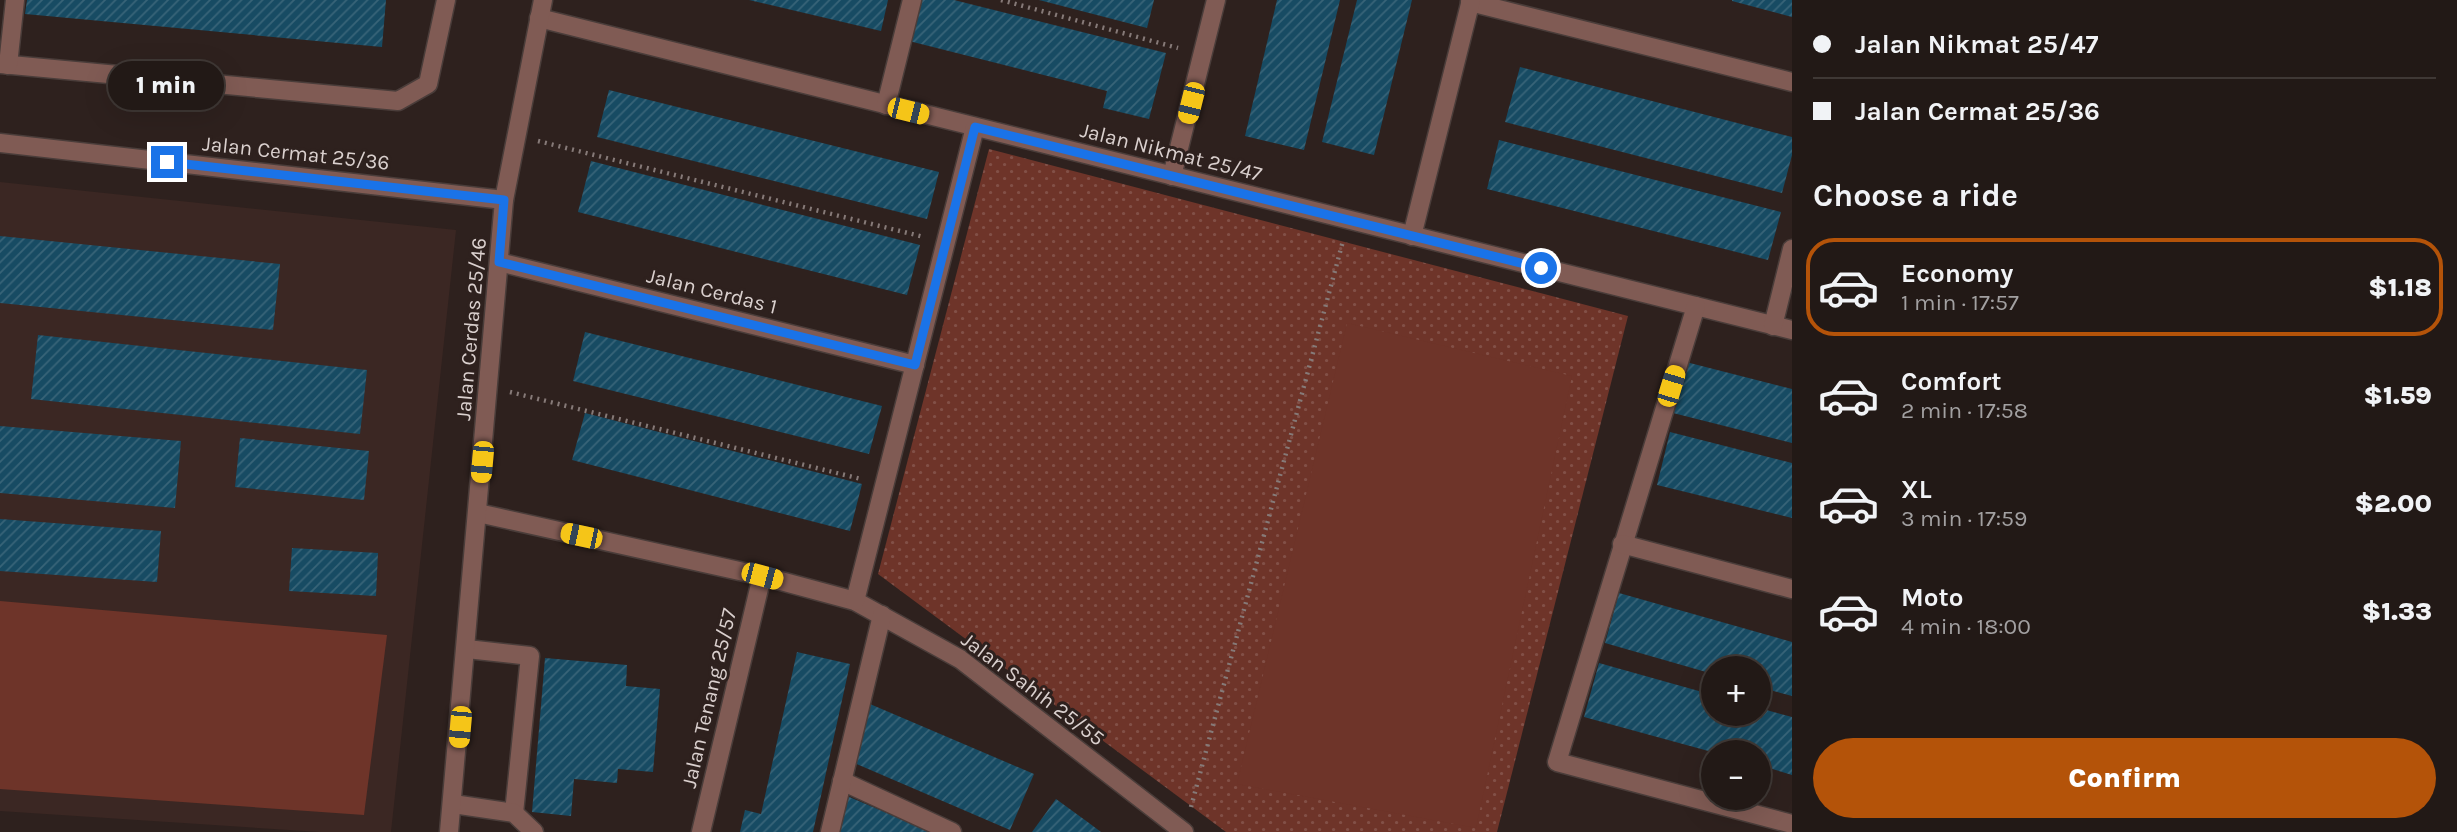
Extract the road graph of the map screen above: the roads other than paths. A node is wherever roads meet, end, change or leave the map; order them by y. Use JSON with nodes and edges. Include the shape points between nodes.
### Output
{"nodes":[{"id":1,"x":15,"y":0,"type":"edge"},
{"id":2,"x":446,"y":0,"type":"edge"},
{"id":3,"x":912,"y":0,"type":"edge"},
{"id":4,"x":1216,"y":0,"type":"edge"},
{"id":5,"x":1471,"y":1,"type":"edge"},
{"id":6,"x":541,"y":9,"type":"edge"},
{"id":7,"x":4,"y":65,"type":"edge"},
{"id":8,"x":1792,"y":82,"type":"edge"},
{"id":9,"x":886,"y":105,"type":"junction"},
{"id":10,"x":975,"y":127,"type":"junction"},
{"id":11,"x":0,"y":143,"type":"edge"},
{"id":12,"x":1172,"y":176,"type":"junction"},
{"id":13,"x":504,"y":200,"type":"junction"},
{"id":14,"x":1412,"y":236,"type":"junction"},
{"id":15,"x":1792,"y":249,"type":"edge"},
{"id":16,"x":499,"y":262,"type":"junction"},
{"id":17,"x":1696,"y":306,"type":"junction"},
{"id":18,"x":1773,"y":326,"type":"junction"},
{"id":19,"x":1792,"y":330,"type":"edge"},
{"id":20,"x":915,"y":365,"type":"junction"},
{"id":21,"x":478,"y":513,"type":"junction"},
{"id":22,"x":1622,"y":544,"type":"junction"},
{"id":23,"x":762,"y":576,"type":"junction"},
{"id":24,"x":1792,"y":589,"type":"edge"},
{"id":25,"x":855,"y":601,"type":"junction"},
{"id":26,"x":882,"y":615,"type":"junction"},
{"id":27,"x":467,"y":649,"type":"junction"},
{"id":28,"x":842,"y":781,"type":"junction"},
{"id":29,"x":453,"y":804,"type":"junction"},
{"id":30,"x":514,"y":813,"type":"junction"},
{"id":31,"x":1792,"y":824,"type":"edge"},
{"id":32,"x":449,"y":832,"type":"edge"},
{"id":33,"x":534,"y":832,"type":"edge"},
{"id":34,"x":701,"y":832,"type":"edge"},
{"id":35,"x":830,"y":832,"type":"edge"},
{"id":36,"x":952,"y":832,"type":"edge"},
{"id":37,"x":1184,"y":832,"type":"edge"}],
"edges":[{"from":1,"to":7,"type":"street"},
{"from":2,"to":7,"type":"street","via":[[428,84],[398,101]]},
{"from":3,"to":9,"type":"street"},
{"from":4,"to":12,"type":"street"},
{"from":5,"to":8,"type":"street"},
{"from":5,"to":14,"type":"street"},
{"from":6,"to":9,"type":"street","name":"Jalan Nikmat 25/47"},
{"from":6,"to":13,"type":"street","name":"Jalan Cerdas 25/46"},
{"from":9,"to":10,"type":"street","name":"Jalan Nikmat 25/47"},
{"from":10,"to":12,"type":"street","name":"Jalan Nikmat 25/47"},
{"from":10,"to":20,"type":"street"},
{"from":11,"to":13,"type":"street","name":"Jalan Cermat 25/36"},
{"from":12,"to":14,"type":"street","name":"Jalan Nikmat 25/47"},
{"from":13,"to":16,"type":"street","name":"Jalan Cerdas 25/46"},
{"from":14,"to":17,"type":"street","name":"Jalan Nikmat 25/47"},
{"from":15,"to":18,"type":"street"},
{"from":16,"to":20,"type":"street","name":"Jalan Cerdas 1"},
{"from":16,"to":21,"type":"street","name":"Jalan Cerdas 25/46"},
{"from":17,"to":18,"type":"street","name":"Jalan Nikmat 25/47"},
{"from":17,"to":22,"type":"street"},
{"from":18,"to":19,"type":"street","name":"Jalan Nikmat 25/47"},
{"from":20,"to":25,"type":"street"},
{"from":21,"to":23,"type":"street","name":"Jalan Sahih 25/55"},
{"from":21,"to":27,"type":"street","name":"Jalan Cerdas 25/46"},
{"from":22,"to":24,"type":"street"},
{"from":22,"to":31,"type":"street","via":[[1557,762]]},
{"from":23,"to":25,"type":"street","name":"Jalan Sahih 25/55"},
{"from":23,"to":34,"type":"street","name":"Jalan Tenang 25/57"},
{"from":25,"to":26,"type":"street","name":"Jalan Sahih 25/55"},
{"from":26,"to":28,"type":"street"},
{"from":26,"to":37,"type":"street","name":"Jalan Sahih 25/55","via":[[960,659]]},
{"from":27,"to":29,"type":"street","name":"Jalan Cerdas 25/46"},
{"from":27,"to":30,"type":"street","via":[[530,656]]},
{"from":28,"to":35,"type":"street"},
{"from":28,"to":36,"type":"street"},
{"from":29,"to":30,"type":"street"},
{"from":29,"to":32,"type":"street","name":"Jalan Cerdas 25/46"},
{"from":30,"to":33,"type":"street"}]}
